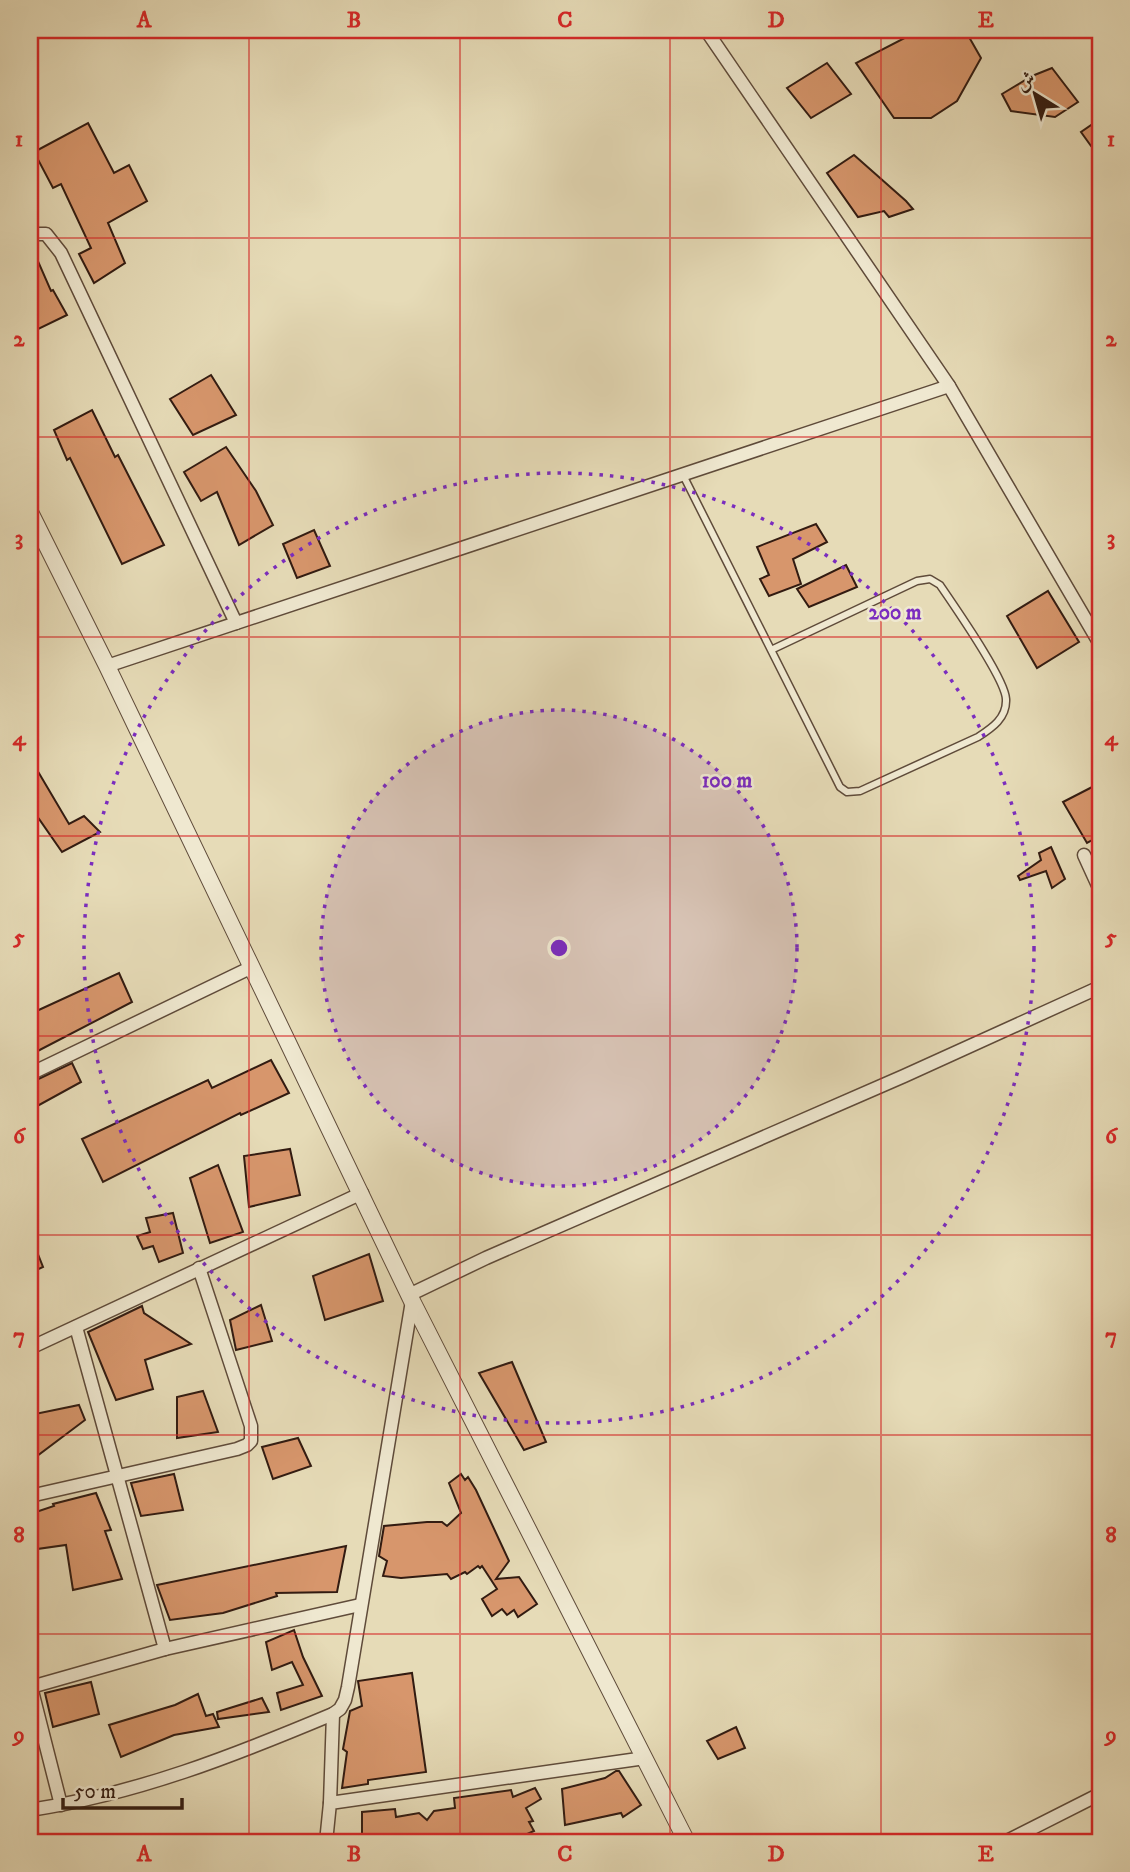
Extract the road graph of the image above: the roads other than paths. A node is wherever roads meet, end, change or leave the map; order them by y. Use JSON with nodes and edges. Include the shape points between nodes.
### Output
{"nodes":[{"id":1,"x":706,"y":30,"type":"edge"},
{"id":2,"x":30,"y":234,"type":"edge"},
{"id":3,"x":949,"y":386,"type":"junction"},
{"id":4,"x":683,"y":475,"type":"junction"},
{"id":5,"x":30,"y":512,"type":"edge"},
{"id":6,"x":236,"y":623,"type":"junction"},
{"id":7,"x":1100,"y":644,"type":"edge"},
{"id":8,"x":771,"y":650,"type":"junction"},
{"id":9,"x":107,"y":666,"type":"junction"},
{"id":10,"x":1084,"y":855,"type":"dead end"},
{"id":11,"x":1100,"y":890,"type":"edge"},
{"id":12,"x":252,"y":967,"type":"junction"},
{"id":13,"x":1100,"y":987,"type":"edge"},
{"id":14,"x":30,"y":1074,"type":"edge"},
{"id":15,"x":362,"y":1193,"type":"junction"},
{"id":16,"x":199,"y":1268,"type":"junction"},
{"id":17,"x":411,"y":1298,"type":"junction"},
{"id":18,"x":76,"y":1327,"type":"junction"},
{"id":19,"x":30,"y":1348,"type":"edge"},
{"id":20,"x":116,"y":1475,"type":"junction"},
{"id":21,"x":30,"y":1496,"type":"edge"},
{"id":22,"x":360,"y":1605,"type":"junction"},
{"id":23,"x":165,"y":1650,"type":"junction"},
{"id":24,"x":30,"y":1685,"type":"edge"},
{"id":25,"x":332,"y":1714,"type":"junction"},
{"id":26,"x":645,"y":1758,"type":"junction"},
{"id":27,"x":1100,"y":1794,"type":"edge"},
{"id":28,"x":330,"y":1803,"type":"junction"},
{"id":29,"x":61,"y":1805,"type":"junction"},
{"id":30,"x":30,"y":1810,"type":"edge"},
{"id":31,"x":326,"y":1842,"type":"edge"},
{"id":32,"x":687,"y":1842,"type":"edge"},
{"id":33,"x":1005,"y":1842,"type":"edge"}],
"edges":[{"from":1,"to":3,"type":"street"},
{"from":2,"to":6,"type":"street","via":[[46,234],[61,253]]},
{"from":3,"to":4,"type":"street"},
{"from":3,"to":7,"type":"street"},
{"from":4,"to":6,"type":"street"},
{"from":4,"to":8,"type":"lane"},
{"from":5,"to":9,"type":"street"},
{"from":6,"to":9,"type":"street"},
{"from":8,"to":8,"type":"lane","via":[[847,792],[860,791],[978,737],[994,727],[1004,712],[1006,700],[999,678],[940,585],[930,579]]},
{"from":9,"to":12,"type":"street"},
{"from":10,"to":11,"type":"street"},
{"from":12,"to":14,"type":"street"},
{"from":12,"to":15,"type":"street"},
{"from":13,"to":17,"type":"street","via":[[486,1258]]},
{"from":15,"to":16,"type":"street"},
{"from":15,"to":17,"type":"street"},
{"from":16,"to":18,"type":"street"},
{"from":16,"to":20,"type":"street","via":[[251,1426],[251,1441],[237,1449]]},
{"from":17,"to":22,"type":"street"},
{"from":17,"to":26,"type":"street"},
{"from":18,"to":19,"type":"street"},
{"from":18,"to":20,"type":"street"},
{"from":20,"to":21,"type":"street"},
{"from":20,"to":23,"type":"street"},
{"from":22,"to":23,"type":"street"},
{"from":22,"to":25,"type":"street","via":[[345,1700]]},
{"from":23,"to":24,"type":"street"},
{"from":24,"to":29,"type":"street"},
{"from":25,"to":28,"type":"street"},
{"from":25,"to":29,"type":"street","via":[[157,1782]]},
{"from":26,"to":28,"type":"street"},
{"from":26,"to":32,"type":"street"},
{"from":27,"to":33,"type":"street"},
{"from":28,"to":31,"type":"street"},
{"from":29,"to":30,"type":"street"}]}
